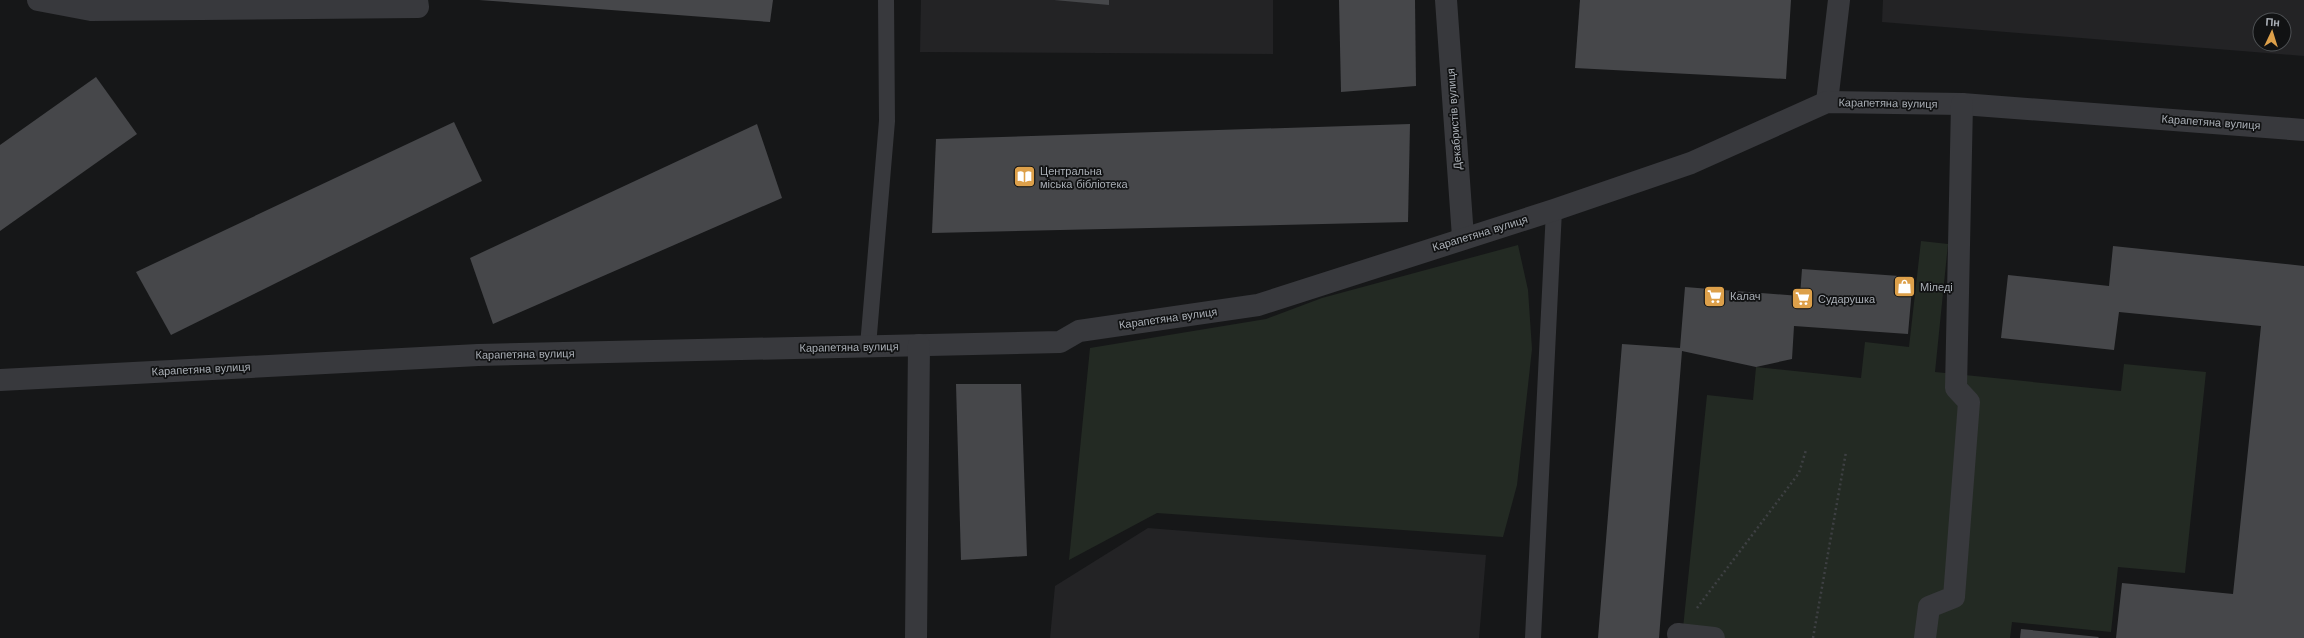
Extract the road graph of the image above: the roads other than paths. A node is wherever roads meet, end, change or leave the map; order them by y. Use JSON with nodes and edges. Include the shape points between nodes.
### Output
{"nodes":[{"id":1,"x":38,"y":0,"type":"edge"},
{"id":2,"x":417,"y":0,"type":"edge"},
{"id":3,"x":886,"y":0,"type":"edge"},
{"id":4,"x":1446,"y":0,"type":"edge"},
{"id":5,"x":1839,"y":0,"type":"edge"},
{"id":6,"x":1827,"y":102,"type":"junction"},
{"id":7,"x":1962,"y":104,"type":"junction"},
{"id":8,"x":2304,"y":130,"type":"edge"},
{"id":9,"x":1554,"y":210,"type":"junction"},
{"id":10,"x":1463,"y":238,"type":"junction"},
{"id":11,"x":919,"y":345,"type":"junction"},
{"id":12,"x":868,"y":346,"type":"junction"},
{"id":13,"x":0,"y":380,"type":"edge"},
{"id":14,"x":1678,"y":634,"type":"road end"},
{"id":15,"x":916,"y":638,"type":"edge"},
{"id":16,"x":1533,"y":638,"type":"edge"},
{"id":17,"x":1714,"y":638,"type":"edge"},
{"id":18,"x":1925,"y":638,"type":"edge"}],
"edges":[{"from":1,"to":2,"type":"street","via":[[91,10],[418,7]]},
{"from":3,"to":12,"type":"lane","via":[[887,121]]},
{"from":4,"to":10,"type":"street","name":"Декабристів вулиця"},
{"from":5,"to":6,"type":"street"},
{"from":6,"to":7,"type":"street","name":"Карапетяна вулиця"},
{"from":6,"to":9,"type":"street","name":"Карапетяна вулиця","via":[[1691,163]]},
{"from":7,"to":8,"type":"street","name":"Карапетяна вулиця"},
{"from":7,"to":18,"type":"street","via":[[1956,388],[1969,402],[1954,597],[1929,607]]},
{"from":9,"to":10,"type":"street","name":"Карапетяна вулиця"},
{"from":9,"to":16,"type":"lane"},
{"from":10,"to":11,"type":"street","name":"Карапетяна вулиця","via":[[1258,305],[1079,331],[1060,342]]},
{"from":11,"to":12,"type":"street","name":"Карапетяна вулиця"},
{"from":11,"to":15,"type":"street"},
{"from":12,"to":13,"type":"street","name":"Карапетяна вулиця","via":[[478,355]]},
{"from":14,"to":17,"type":"street"}]}
